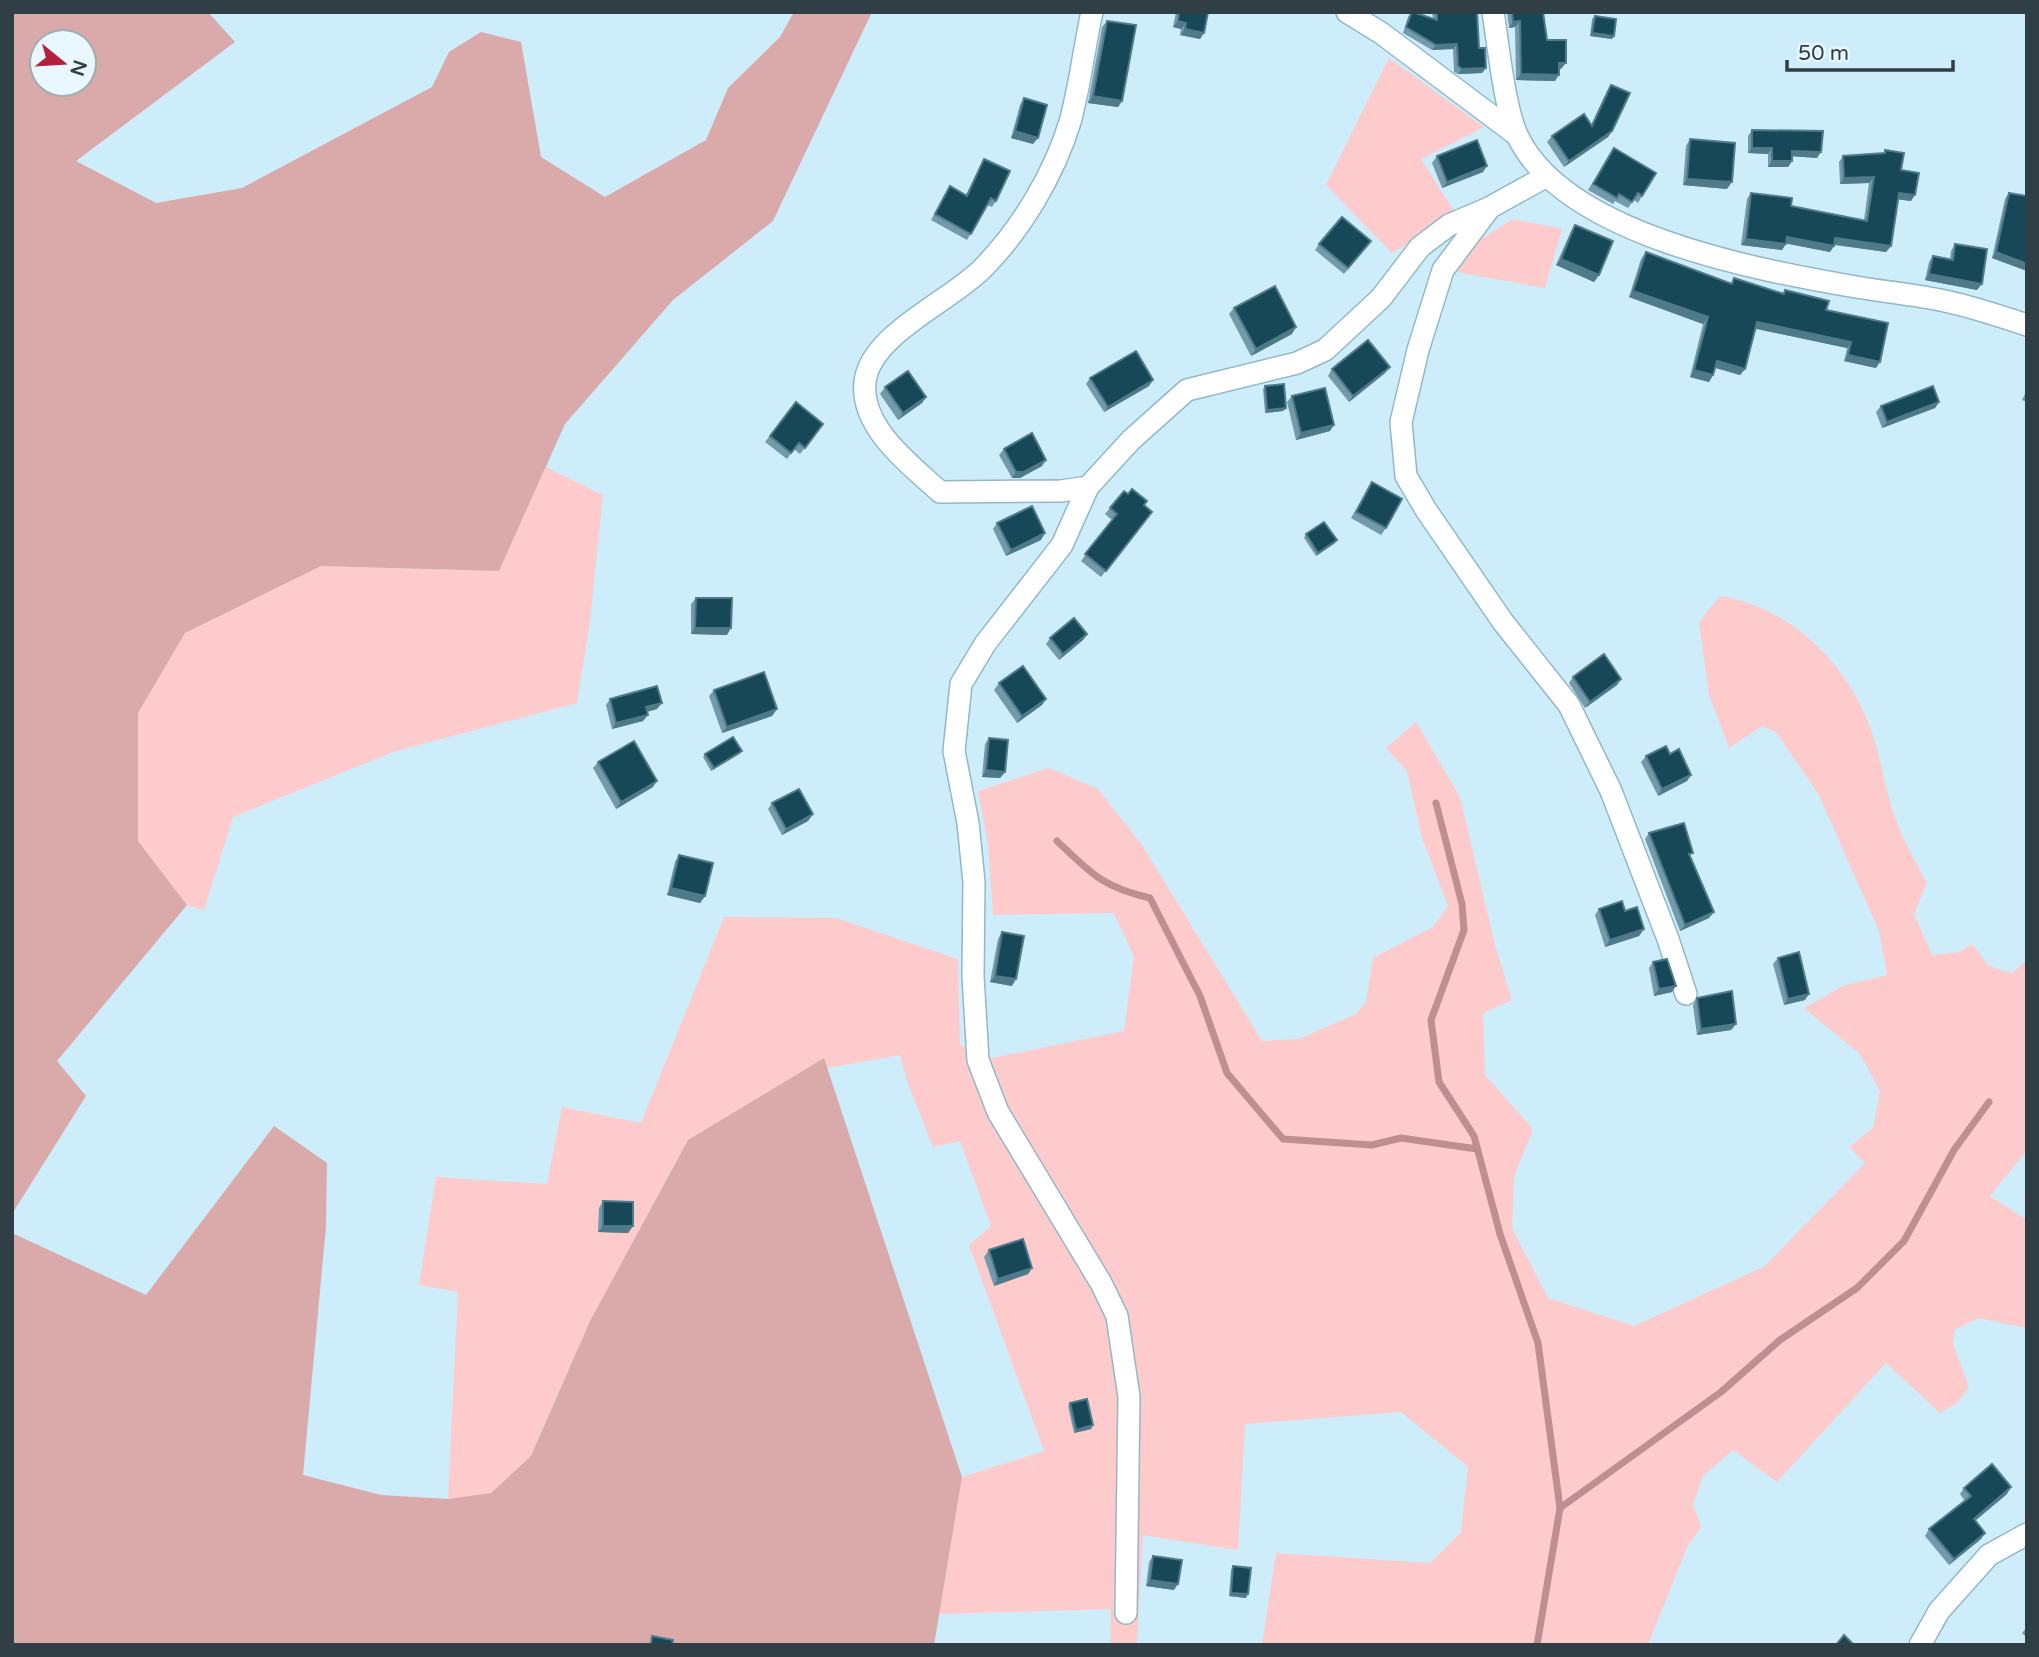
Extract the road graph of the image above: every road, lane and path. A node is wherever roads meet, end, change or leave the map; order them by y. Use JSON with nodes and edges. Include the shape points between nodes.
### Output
{"nodes":[{"id":1,"x":1092,"y":12,"type":"edge"},
{"id":2,"x":1346,"y":12,"type":"edge"},
{"id":3,"x":1493,"y":12,"type":"edge"},
{"id":4,"x":1517,"y":135,"type":"junction"},
{"id":5,"x":1545,"y":177,"type":"junction"},
{"id":6,"x":1489,"y":208,"type":"junction"},
{"id":7,"x":2027,"y":325,"type":"edge"},
{"id":8,"x":1088,"y":487,"type":"junction"},
{"id":9,"x":1686,"y":994,"type":"dead end"},
{"id":10,"x":2027,"y":1534,"type":"edge"},
{"id":11,"x":1126,"y":1614,"type":"dead end"},
{"id":12,"x":1920,"y":1645,"type":"edge"}],
"edges":[{"from":1,"to":8,"type":"street","via":[[1069,122],[1023,220],[983,268],[902,330],[869,363],[864,385],[871,413],[890,445],[940,492]]},
{"from":2,"to":4,"type":"street"},
{"from":3,"to":4,"type":"street"},
{"from":4,"to":5,"type":"street"},
{"from":5,"to":6,"type":"street"},
{"from":5,"to":7,"type":"street","via":[[1597,211],[1666,240],[1854,287],[1944,301]]},
{"from":6,"to":8,"type":"street","via":[[1450,225],[1420,247],[1381,298],[1325,350],[1297,363],[1186,390]]},
{"from":6,"to":9,"type":"street","via":[[1443,270],[1418,350],[1401,422],[1406,476],[1503,622],[1569,705],[1611,791]]},
{"from":8,"to":11,"type":"street","via":[[1062,545],[985,644],[961,684],[954,751],[974,882],[978,1060],[998,1112],[1117,1316],[1129,1397]]},
{"from":10,"to":12,"type":"street","via":[[1989,1555],[1939,1611]]}]}
